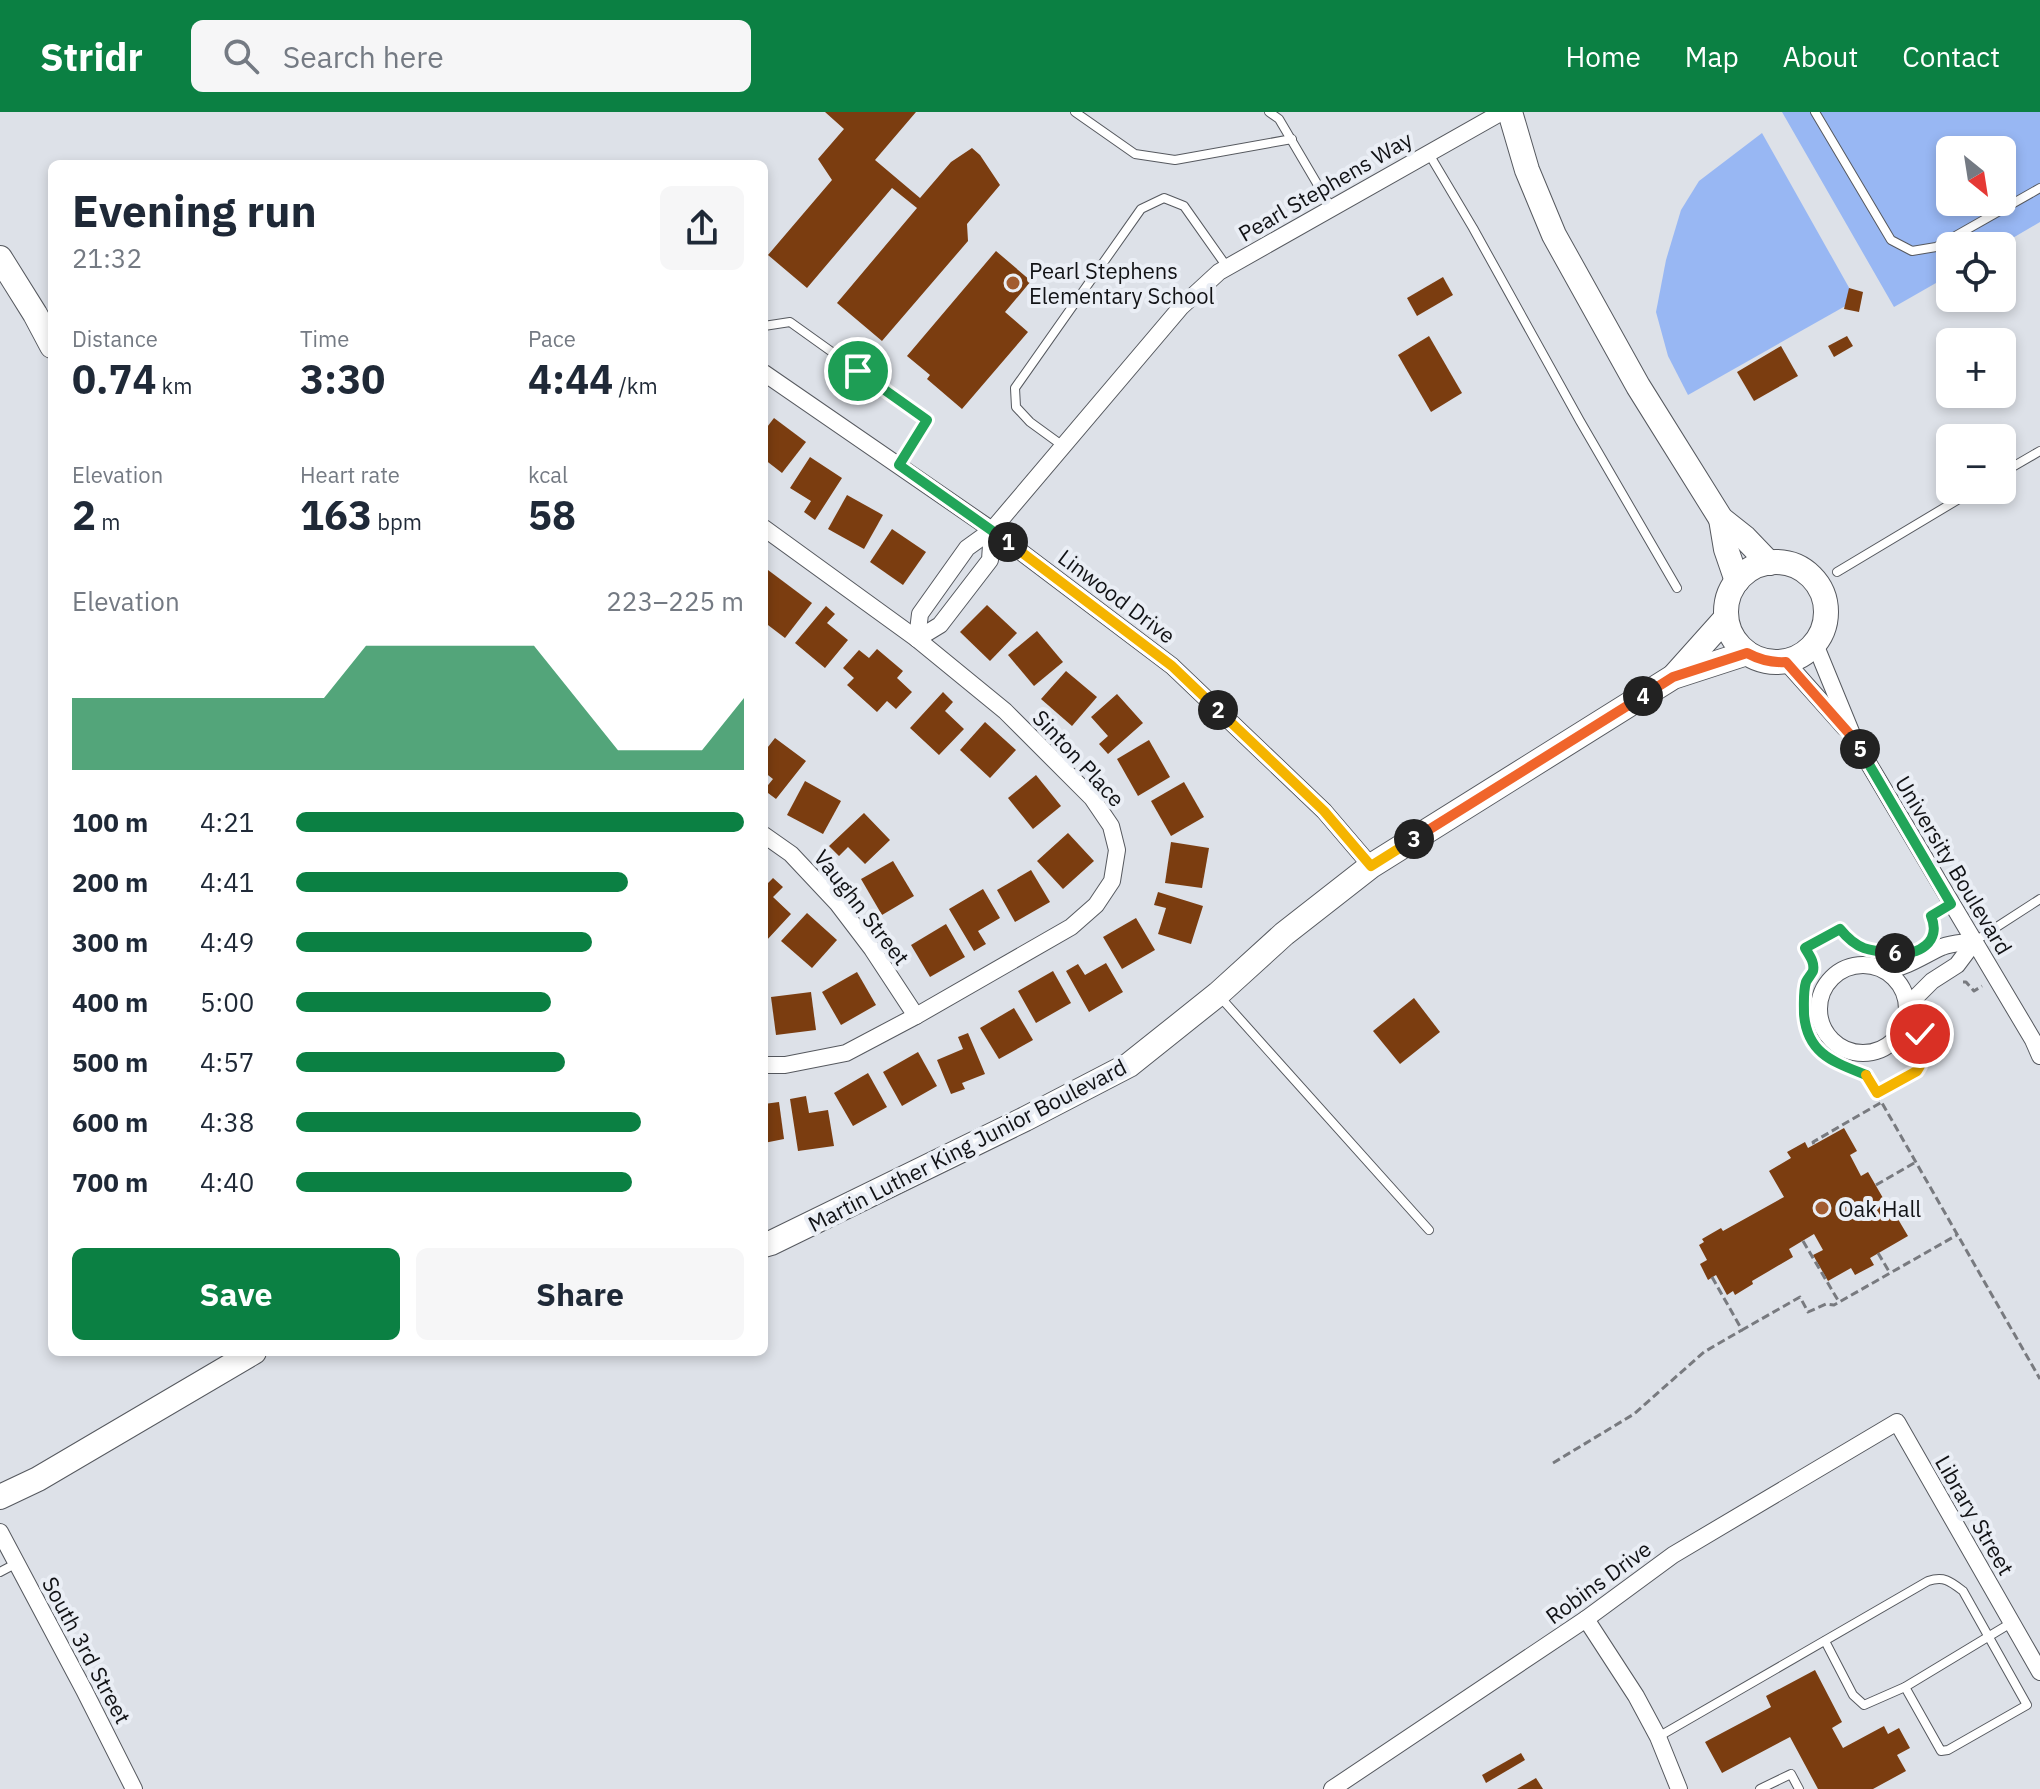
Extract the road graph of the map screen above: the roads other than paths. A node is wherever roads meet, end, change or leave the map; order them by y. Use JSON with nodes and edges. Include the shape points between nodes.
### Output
{"nodes":[{"id":1,"x":1075,"y":112,"type":"edge"},
{"id":2,"x":1269,"y":112,"type":"edge"},
{"id":3,"x":1502,"y":112,"type":"edge"},
{"id":4,"x":1510,"y":112,"type":"edge"},
{"id":5,"x":1815,"y":112,"type":"edge"},
{"id":6,"x":1292,"y":139,"type":"junction"},
{"id":7,"x":1428,"y":153,"type":"junction"},
{"id":8,"x":2040,"y":188,"type":"edge"},
{"id":9,"x":1332,"y":209,"type":"junction"},
{"id":10,"x":0,"y":258,"type":"edge"},
{"id":11,"x":1228,"y":267,"type":"junction"},
{"id":12,"x":768,"y":325,"type":"edge"},
{"id":13,"x":48,"y":338,"type":"edge"},
{"id":14,"x":768,"y":376,"type":"edge"},
{"id":15,"x":1063,"y":446,"type":"junction"},
{"id":16,"x":2040,"y":451,"type":"edge"},
{"id":17,"x":899,"y":465,"type":"junction"},
{"id":18,"x":2016,"y":465,"type":"edge"},
{"id":19,"x":1951,"y":504,"type":"edge"},
{"id":20,"x":1721,"y":519,"type":"junction"},
{"id":21,"x":992,"y":530,"type":"junction"},
{"id":22,"x":768,"y":531,"type":"edge"},
{"id":23,"x":1769,"y":563,"type":"junction"},
{"id":24,"x":1837,"y":572,"type":"dead end"},
{"id":25,"x":1737,"y":581,"type":"junction"},
{"id":26,"x":1677,"y":588,"type":"dead end"},
{"id":27,"x":1726,"y":618,"type":"junction"},
{"id":28,"x":917,"y":639,"type":"junction"},
{"id":29,"x":1815,"y":644,"type":"junction"},
{"id":30,"x":1747,"y":653,"type":"junction"},
{"id":31,"x":1786,"y":662,"type":"junction"},
{"id":32,"x":1673,"y":677,"type":"junction"},
{"id":33,"x":1854,"y":739,"type":"junction"},
{"id":34,"x":768,"y":838,"type":"edge"},
{"id":35,"x":1371,"y":866,"type":"junction"},
{"id":36,"x":2040,"y":899,"type":"edge"},
{"id":37,"x":1975,"y":941,"type":"junction"},
{"id":38,"x":1887,"y":970,"type":"junction"},
{"id":39,"x":1218,"y":994,"type":"junction"},
{"id":40,"x":1917,"y":1008,"type":"junction"},
{"id":41,"x":916,"y":1016,"type":"junction"},
{"id":42,"x":2040,"y":1056,"type":"edge"},
{"id":43,"x":768,"y":1065,"type":"edge"},
{"id":44,"x":1429,"y":1230,"type":"dead end"},
{"id":45,"x":768,"y":1244,"type":"edge"},
{"id":46,"x":247,"y":1356,"type":"edge"},
{"id":47,"x":1897,"y":1422,"type":"joint"},
{"id":48,"x":0,"y":1497,"type":"edge"},
{"id":49,"x":0,"y":1532,"type":"edge"},
{"id":50,"x":17,"y":1563,"type":"junction"},
{"id":51,"x":0,"y":1572,"type":"edge"},
{"id":52,"x":1586,"y":1619,"type":"junction"},
{"id":53,"x":2011,"y":1623,"type":"junction"},
{"id":54,"x":1990,"y":1636,"type":"junction"},
{"id":55,"x":1825,"y":1641,"type":"junction"},
{"id":56,"x":2040,"y":1672,"type":"edge"},
{"id":57,"x":1905,"y":1687,"type":"junction"},
{"id":58,"x":1658,"y":1737,"type":"junction"},
{"id":59,"x":134,"y":1789,"type":"edge"},
{"id":60,"x":1332,"y":1789,"type":"edge"},
{"id":61,"x":1679,"y":1789,"type":"edge"},
{"id":62,"x":1760,"y":1789,"type":"edge"},
{"id":63,"x":1799,"y":1789,"type":"edge"}],
"edges":[{"from":1,"to":6,"type":"lane","via":[[1135,154],[1175,160]]},
{"from":2,"to":6,"type":"lane"},
{"from":3,"to":7,"type":"street","name":"Pearl Stephens Way"},
{"from":4,"to":20,"type":"street","via":[[1554,235],[1638,386]]},
{"from":5,"to":8,"type":"lane","via":[[1891,240],[1912,251],[1936,247]]},
{"from":6,"to":9,"type":"lane"},
{"from":7,"to":9,"type":"street","name":"Pearl Stephens Way"},
{"from":7,"to":26,"type":"lane"},
{"from":9,"to":11,"type":"street","name":"Pearl Stephens Way"},
{"from":10,"to":13,"type":"street"},
{"from":11,"to":15,"type":"street","name":"Pearl Stephens Way","via":[[1181,307]]},
{"from":11,"to":15,"type":"lane","via":[[1184,206],[1164,198],[1141,209],[1015,388],[1016,407]]},
{"from":12,"to":17,"type":"lane","via":[[790,322],[927,420]]},
{"from":14,"to":17,"type":"street","name":"Linwood Drive"},
{"from":15,"to":21,"type":"street","name":"Pearl Stephens Way"},
{"from":16,"to":18,"type":"lane"},
{"from":17,"to":21,"type":"street","name":"Linwood Drive"},
{"from":19,"to":24,"type":"lane"},
{"from":20,"to":23,"type":"street"},
{"from":20,"to":25,"type":"street"},
{"from":21,"to":28,"type":"street","name":"Pearl Stephens Way","via":[[967,548],[920,614]]},
{"from":21,"to":28,"type":"street","via":[[990,560],[940,625]]},
{"from":21,"to":35,"type":"street","name":"Linwood Drive","via":[[1172,666],[1324,811]]},
{"from":22,"to":28,"type":"street","name":"Sinton Place"},
{"from":23,"to":25,"type":"street"},
{"from":23,"to":29,"type":"street","via":[[1798,567],[1820,587],[1826,616]]},
{"from":25,"to":27,"type":"street"},
{"from":27,"to":30,"type":"street","via":[[1736,644]]},
{"from":27,"to":32,"type":"street","name":"Martin Luther King Junior Boulevard"},
{"from":28,"to":41,"type":"street","name":"Sinton Place","via":[[1005,711],[1092,798],[1111,826],[1117,850],[1112,881],[1096,905],[1071,927]]},
{"from":29,"to":31,"type":"street"},
{"from":29,"to":33,"type":"street","name":"University Boulevard"},
{"from":30,"to":31,"type":"street","via":[[1759,660]]},
{"from":30,"to":32,"type":"street","name":"Martin Luther King Junior Boulevard"},
{"from":31,"to":33,"type":"street","name":"University Boulevard"},
{"from":32,"to":35,"type":"street","name":"Martin Luther King Junior Boulevard"},
{"from":33,"to":37,"type":"street","name":"University Boulevard"},
{"from":34,"to":41,"type":"street","name":"Vaughn Street","via":[[791,854],[837,903]]},
{"from":35,"to":39,"type":"street","name":"Martin Luther King Junior Boulevard"},
{"from":36,"to":37,"type":"lane"},
{"from":37,"to":38,"type":"street","via":[[1946,945]]},
{"from":37,"to":40,"type":"street","via":[[1957,965],[1915,998]]},
{"from":37,"to":42,"type":"street","name":"University Boulevard"},
{"from":38,"to":40,"type":"street"},
{"from":38,"to":40,"type":"street","via":[[1863,963],[1840,970],[1825,984],[1818,1003],[1820,1022],[1830,1039],[1846,1051],[1866,1054],[1885,1048]]},
{"from":39,"to":44,"type":"lane"},
{"from":39,"to":45,"type":"street","name":"Martin Luther King Junior Boulevard","via":[[1129,1065]]},
{"from":41,"to":43,"type":"street","name":"Sinton Place","via":[[846,1053]]},
{"from":46,"to":48,"type":"street"},
{"from":47,"to":52,"type":"street","name":"Robins Drive","via":[[1673,1555]]},
{"from":47,"to":53,"type":"street","name":"Library Street"},
{"from":49,"to":50,"type":"street","name":"South 3rd Street"},
{"from":50,"to":51,"type":"lane"},
{"from":50,"to":59,"type":"street","name":"South 3rd Street"},
{"from":52,"to":58,"type":"street"},
{"from":52,"to":60,"type":"street","name":"Robins Drive"},
{"from":53,"to":54,"type":"lane"},
{"from":53,"to":56,"type":"street","name":"Library Street"},
{"from":54,"to":55,"type":"lane","via":[[1963,1591],[1939,1578]]},
{"from":54,"to":57,"type":"lane"},
{"from":54,"to":57,"type":"lane","via":[[2027,1705],[1941,1751]]},
{"from":55,"to":57,"type":"lane","via":[[1853,1695],[1864,1705]]},
{"from":55,"to":58,"type":"lane"},
{"from":58,"to":61,"type":"street"},
{"from":62,"to":63,"type":"lane","via":[[1791,1774]]}]}
